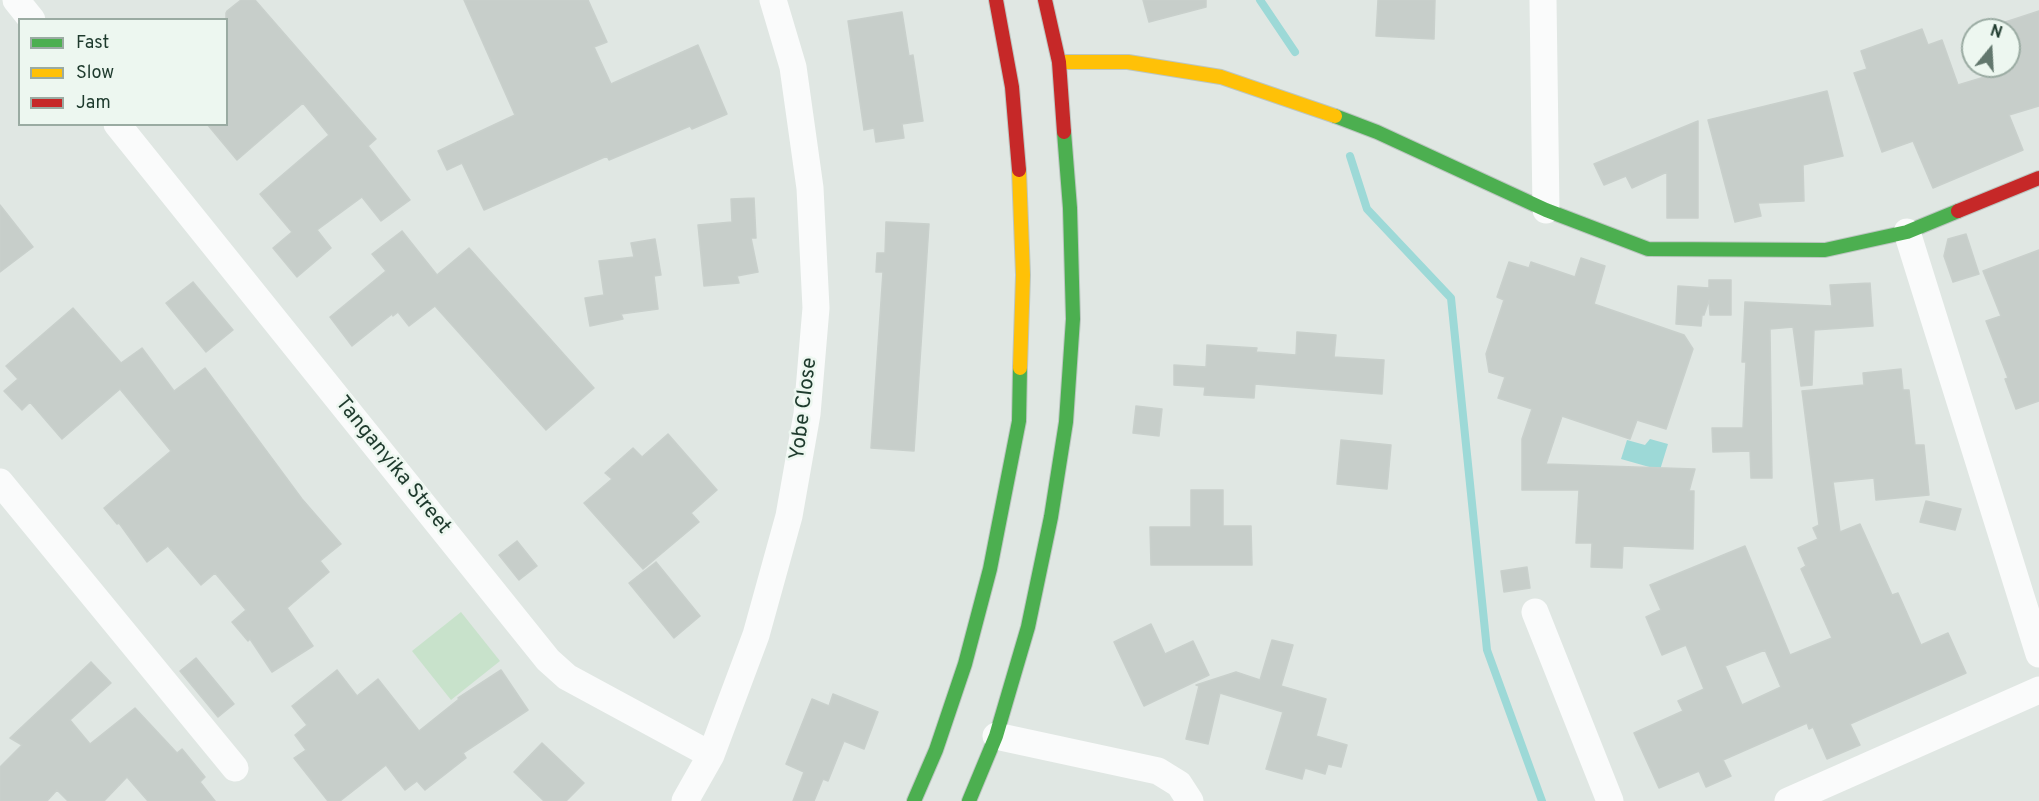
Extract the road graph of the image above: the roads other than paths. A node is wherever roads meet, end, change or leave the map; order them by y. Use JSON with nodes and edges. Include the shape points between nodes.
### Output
{"nodes":[{"id":1,"x":16,"y":0,"type":"edge"},
{"id":2,"x":773,"y":0,"type":"edge"},
{"id":3,"x":996,"y":0,"type":"edge"},
{"id":4,"x":1045,"y":0,"type":"edge"},
{"id":5,"x":1543,"y":0,"type":"edge"},
{"id":6,"x":30,"y":18,"type":"edge"},
{"id":7,"x":1059,"y":62,"type":"junction"},
{"id":8,"x":119,"y":126,"type":"edge"},
{"id":9,"x":2039,"y":178,"type":"edge"},
{"id":10,"x":1546,"y":210,"type":"junction"},
{"id":11,"x":1907,"y":232,"type":"junction"},
{"id":12,"x":0,"y":482,"type":"edge"},
{"id":13,"x":1535,"y":612,"type":"dead end"},
{"id":14,"x":2039,"y":654,"type":"edge"},
{"id":15,"x":2039,"y":690,"type":"edge"},
{"id":16,"x":996,"y":736,"type":"junction"},
{"id":17,"x":711,"y":755,"type":"junction"},
{"id":18,"x":235,"y":768,"type":"dead end"},
{"id":19,"x":684,"y":801,"type":"edge"},
{"id":20,"x":914,"y":801,"type":"edge"},
{"id":21,"x":969,"y":801,"type":"edge"},
{"id":22,"x":1190,"y":801,"type":"edge"},
{"id":23,"x":1610,"y":801,"type":"edge"},
{"id":24,"x":1788,"y":801,"type":"edge"}],
"edges":[{"from":1,"to":6,"type":"street"},
{"from":2,"to":17,"type":"street","name":"Yobe Close","via":[[794,67],[810,188],[816,308],[807,414],[789,516],[756,635]]},
{"from":3,"to":20,"type":"street","via":[[1012,87],[1020,180],[1023,275],[1019,421],[990,569],[965,664]]},
{"from":4,"to":7,"type":"street"},
{"from":5,"to":10,"type":"street"},
{"from":7,"to":10,"type":"street","via":[[1128,62],[1221,77],[1377,132]]},
{"from":7,"to":16,"type":"street","via":[[1070,207],[1072,308],[1066,422],[1029,627]]},
{"from":8,"to":17,"type":"street","name":"Tanganyika Street","via":[[548,660],[567,677]]},
{"from":9,"to":11,"type":"street"},
{"from":10,"to":11,"type":"street","via":[[1648,249],[1825,250]]},
{"from":11,"to":14,"type":"street"},
{"from":12,"to":18,"type":"street"},
{"from":13,"to":23,"type":"street"},
{"from":15,"to":24,"type":"street"},
{"from":16,"to":21,"type":"street"},
{"from":16,"to":22,"type":"street","via":[[1158,771],[1179,784]]},
{"from":17,"to":19,"type":"street","name":"Yobe Close"}]}
